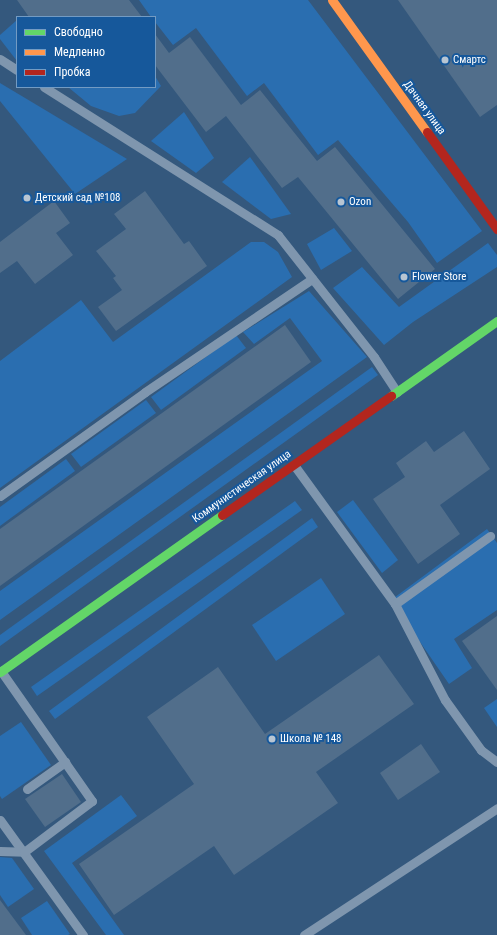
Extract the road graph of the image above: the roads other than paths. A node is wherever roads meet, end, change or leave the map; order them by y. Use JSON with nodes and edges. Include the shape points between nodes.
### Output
{"nodes":[{"id":1,"x":332,"y":0,"type":"edge"},
{"id":2,"x":0,"y":59,"type":"edge"},
{"id":3,"x":16,"y":69,"type":"edge"},
{"id":4,"x":46,"y":88,"type":"edge"},
{"id":5,"x":497,"y":229,"type":"edge"},
{"id":6,"x":312,"y":279,"type":"junction"},
{"id":7,"x":497,"y":321,"type":"edge"},
{"id":8,"x":397,"y":392,"type":"junction"},
{"id":9,"x":294,"y":465,"type":"junction"},
{"id":10,"x":0,"y":496,"type":"edge"},
{"id":11,"x":490,"y":536,"type":"dead end"},
{"id":12,"x":395,"y":604,"type":"junction"},
{"id":13,"x":1,"y":671,"type":"edge"},
{"id":14,"x":65,"y":762,"type":"junction"},
{"id":15,"x":497,"y":762,"type":"edge"},
{"id":16,"x":27,"y":789,"type":"dead end"},
{"id":17,"x":497,"y":808,"type":"edge"},
{"id":18,"x":0,"y":820,"type":"edge"},
{"id":19,"x":0,"y":851,"type":"edge"},
{"id":20,"x":24,"y":852,"type":"junction"},
{"id":21,"x":83,"y":935,"type":"edge"},
{"id":22,"x":304,"y":935,"type":"edge"}],
"edges":[{"from":1,"to":5,"type":"main road","name":"Дачная улица"},
{"from":2,"to":3,"type":"lane"},
{"from":4,"to":6,"type":"lane","via":[[278,235]]},
{"from":6,"to":8,"type":"lane","via":[[374,357]]},
{"from":6,"to":10,"type":"lane"},
{"from":7,"to":8,"type":"main road","name":"Коммунистическая улица"},
{"from":8,"to":9,"type":"main road","name":"Коммунистическая улица"},
{"from":9,"to":12,"type":"lane"},
{"from":9,"to":13,"type":"main road","name":"Коммунистическая улица"},
{"from":11,"to":12,"type":"lane"},
{"from":12,"to":15,"type":"lane","via":[[444,700],[481,750]]},
{"from":13,"to":14,"type":"lane"},
{"from":14,"to":16,"type":"lane"},
{"from":14,"to":20,"type":"lane","via":[[92,801]]},
{"from":17,"to":22,"type":"lane"},
{"from":18,"to":20,"type":"lane"},
{"from":19,"to":20,"type":"lane"},
{"from":20,"to":21,"type":"lane"}]}
